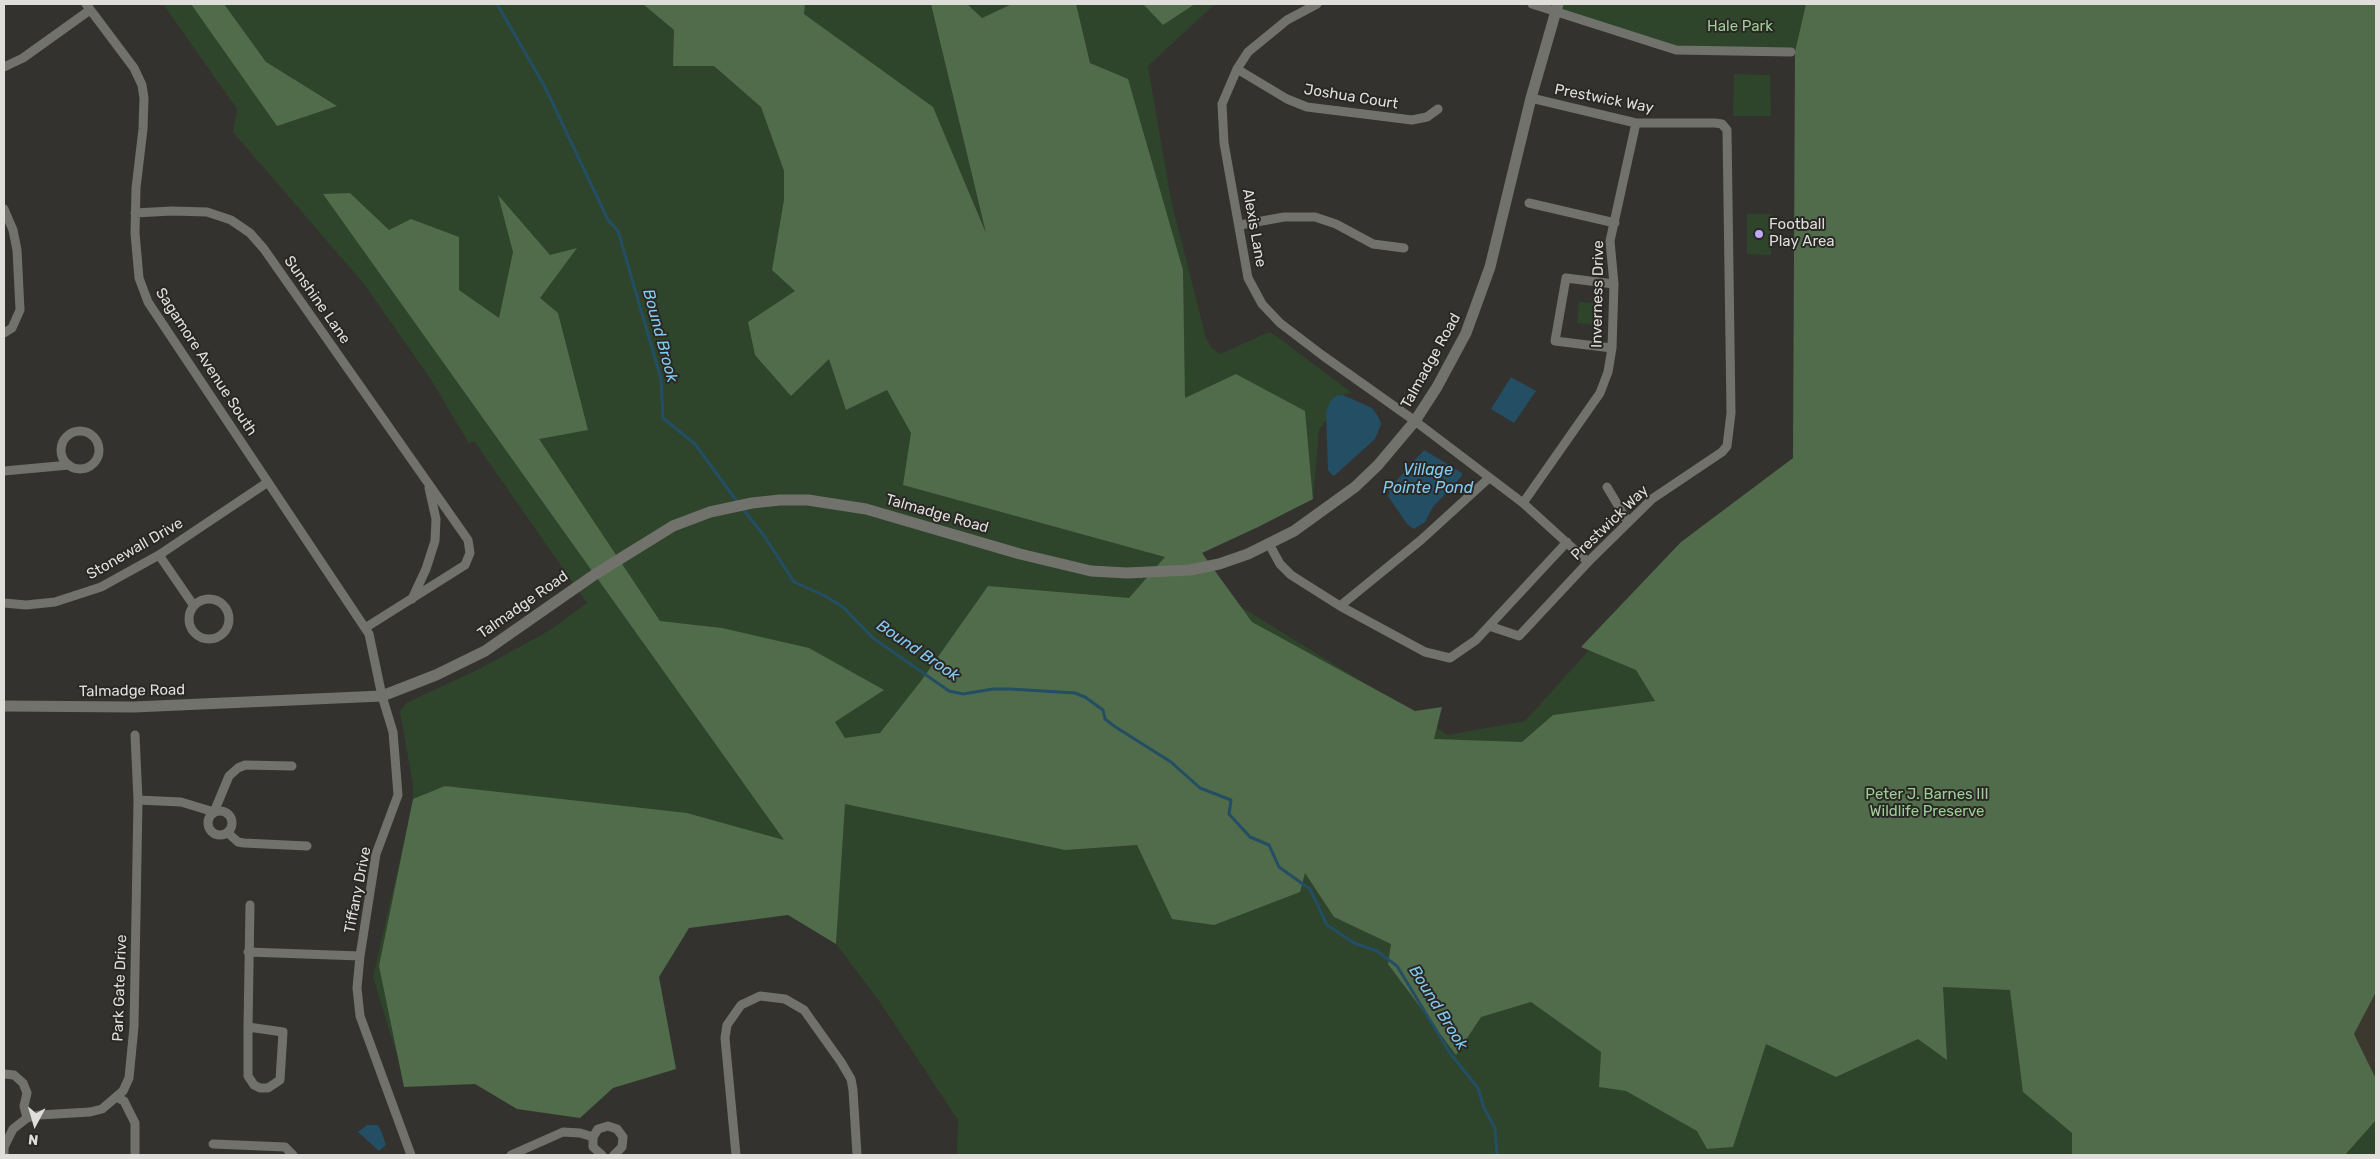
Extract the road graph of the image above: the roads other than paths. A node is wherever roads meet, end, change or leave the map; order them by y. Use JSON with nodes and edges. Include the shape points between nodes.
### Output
{"nodes":[{"id":1,"x":1317,"y":4,"type":"edge"},
{"id":2,"x":1532,"y":4,"type":"edge"},
{"id":3,"x":88,"y":7,"type":"edge"},
{"id":4,"x":1556,"y":8,"type":"edge"},
{"id":5,"x":1791,"y":52,"type":"dead end"},
{"id":6,"x":4,"y":67,"type":"edge"},
{"id":7,"x":1237,"y":69,"type":"junction"},
{"id":8,"x":1532,"y":98,"type":"junction"},
{"id":9,"x":1438,"y":109,"type":"dead end"},
{"id":10,"x":1636,"y":123,"type":"junction"},
{"id":11,"x":1529,"y":203,"type":"dead end"},
{"id":12,"x":4,"y":209,"type":"edge"},
{"id":13,"x":135,"y":213,"type":"junction"},
{"id":14,"x":1615,"y":223,"type":"junction"},
{"id":15,"x":1240,"y":225,"type":"junction"},
{"id":16,"x":1404,"y":248,"type":"dead end"},
{"id":17,"x":1614,"y":284,"type":"junction"},
{"id":18,"x":4,"y":333,"type":"edge"},
{"id":19,"x":1612,"y":348,"type":"junction"},
{"id":20,"x":1415,"y":421,"type":"junction"},
{"id":21,"x":69,"y":465,"type":"junction"},
{"id":22,"x":4,"y":471,"type":"edge"},
{"id":23,"x":1489,"y":478,"type":"junction"},
{"id":24,"x":268,"y":482,"type":"junction"},
{"id":25,"x":428,"y":483,"type":"junction"},
{"id":26,"x":1607,"y":487,"type":"dead end"},
{"id":27,"x":1523,"y":503,"type":"junction"},
{"id":28,"x":1628,"y":522,"type":"junction"},
{"id":29,"x":1568,"y":542,"type":"junction"},
{"id":30,"x":1269,"y":544,"type":"junction"},
{"id":31,"x":159,"y":555,"type":"junction"},
{"id":32,"x":1588,"y":562,"type":"junction"},
{"id":33,"x":412,"y":599,"type":"junction"},
{"id":34,"x":4,"y":604,"type":"edge"},
{"id":35,"x":194,"y":606,"type":"junction"},
{"id":36,"x":1340,"y":606,"type":"junction"},
{"id":37,"x":1489,"y":626,"type":"junction"},
{"id":38,"x":365,"y":628,"type":"junction"},
{"id":39,"x":382,"y":696,"type":"junction"},
{"id":40,"x":4,"y":706,"type":"edge"},
{"id":41,"x":135,"y":734,"type":"dead end"},
{"id":42,"x":292,"y":766,"type":"dead end"},
{"id":43,"x":138,"y":800,"type":"junction"},
{"id":44,"x":214,"y":812,"type":"junction"},
{"id":45,"x":228,"y":833,"type":"junction"},
{"id":46,"x":307,"y":846,"type":"dead end"},
{"id":47,"x":250,"y":905,"type":"dead end"},
{"id":48,"x":248,"y":952,"type":"junction"},
{"id":49,"x":360,"y":956,"type":"junction"},
{"id":50,"x":248,"y":1027,"type":"junction"},
{"id":51,"x":4,"y":1074,"type":"edge"},
{"id":52,"x":116,"y":1097,"type":"junction"},
{"id":53,"x":28,"y":1118,"type":"junction"},
{"id":54,"x":593,"y":1137,"type":"junction"},
{"id":55,"x":213,"y":1144,"type":"dead end"},
{"id":56,"x":243,"y":1145,"type":"junction"},
{"id":57,"x":4,"y":1155,"type":"edge"},
{"id":58,"x":135,"y":1155,"type":"edge"},
{"id":59,"x":243,"y":1155,"type":"edge"},
{"id":60,"x":293,"y":1155,"type":"edge"},
{"id":61,"x":411,"y":1155,"type":"edge"},
{"id":62,"x":511,"y":1155,"type":"edge"},
{"id":63,"x":602,"y":1155,"type":"edge"},
{"id":64,"x":614,"y":1155,"type":"edge"},
{"id":65,"x":736,"y":1155,"type":"edge"},
{"id":66,"x":857,"y":1155,"type":"edge"}],
"edges":[{"from":1,"to":7,"type":"street","name":"Alexis Lane","via":[[1267,35],[1248,52]]},
{"from":2,"to":4,"type":"street"},
{"from":3,"to":6,"type":"street","via":[[23,58]]},
{"from":3,"to":13,"type":"street","name":"Sagamore Avenue South","via":[[134,68],[142,85],[143,129]]},
{"from":4,"to":5,"type":"street","via":[[1676,50]]},
{"from":4,"to":8,"type":"street","name":"Talmadge Road"},
{"from":7,"to":9,"type":"street","name":"Joshua Court","via":[[1287,100],[1307,107],[1412,120],[1427,117]]},
{"from":7,"to":15,"type":"street","name":"Alexis Lane","via":[[1222,104],[1221,124]]},
{"from":8,"to":10,"type":"street","name":"Prestwick Way"},
{"from":8,"to":20,"type":"street","name":"Talmadge Road","via":[[1479,302],[1453,358]]},
{"from":10,"to":14,"type":"street","name":"Inverness Drive"},
{"from":10,"to":28,"type":"street","name":"Prestwick Way","via":[[1715,123],[1722,124],[1727,130],[1731,413],[1726,446],[1722,452],[1652,499]]},
{"from":11,"to":14,"type":"street"},
{"from":12,"to":18,"type":"street","via":[[17,250],[20,310],[12,328]]},
{"from":13,"to":24,"type":"street","name":"Sagamore Avenue South","via":[[140,278],[148,302]]},
{"from":13,"to":25,"type":"street","name":"Sunshine Lane","via":[[207,212],[231,220],[250,233]]},
{"from":14,"to":17,"type":"street","name":"Inverness Drive","via":[[1610,241]]},
{"from":15,"to":16,"type":"street","via":[[1284,217],[1315,218],[1336,224],[1373,244]]},
{"from":15,"to":20,"type":"street","name":"Alexis Lane","via":[[1248,278],[1262,304],[1280,323],[1322,356]]},
{"from":17,"to":19,"type":"street","name":"Inverness Drive"},
{"from":17,"to":19,"type":"street","via":[[1566,278],[1555,341]]},
{"from":19,"to":27,"type":"street","name":"Inverness Drive","via":[[1600,393]]},
{"from":20,"to":23,"type":"street","name":"Alexis Lane"},
{"from":20,"to":30,"type":"street","name":"Talmadge Road","via":[[1355,487],[1301,526]]},
{"from":21,"to":21,"type":"street","via":[[86,468],[95,461],[99,448],[89,433],[72,432],[64,440],[62,456]]},
{"from":21,"to":22,"type":"street"},
{"from":23,"to":27,"type":"street","name":"Alexis Lane"},
{"from":23,"to":36,"type":"street"},
{"from":24,"to":31,"type":"street","name":"Stonewall Drive"},
{"from":24,"to":38,"type":"street","name":"Sagamore Avenue South"},
{"from":25,"to":33,"type":"street","name":"Sunshine Lane","via":[[436,519],[435,541]]},
{"from":25,"to":33,"type":"street","name":"Sunshine Lane","via":[[468,540],[470,553],[465,565]]},
{"from":26,"to":28,"type":"street"},
{"from":27,"to":29,"type":"street","name":"Alexis Lane"},
{"from":28,"to":32,"type":"street","name":"Prestwick Way"},
{"from":29,"to":32,"type":"street","name":"Alexis Lane"},
{"from":29,"to":37,"type":"street"},
{"from":30,"to":36,"type":"street","via":[[1280,564],[1291,575]]},
{"from":30,"to":39,"type":"street","name":"Talmadge Road","via":[[1219,564],[1190,570],[1091,571],[835,503],[780,500],[752,503],[729,507],[673,526],[602,570],[485,651]]},
{"from":31,"to":34,"type":"street","name":"Stonewall Drive","via":[[101,588],[78,596],[55,602]]},
{"from":31,"to":35,"type":"street"},
{"from":32,"to":37,"type":"street","name":"Prestwick Way","via":[[1519,636]]},
{"from":33,"to":38,"type":"street","name":"Sunshine Lane"},
{"from":35,"to":35,"type":"street","via":[[190,624],[196,634],[213,639],[224,633],[229,621],[222,605],[205,600]]},
{"from":36,"to":37,"type":"street","via":[[1425,652],[1450,658],[1476,640]]},
{"from":38,"to":39,"type":"street","name":"Tiffany Drive"},
{"from":39,"to":40,"type":"street","name":"Talmadge Road","via":[[134,707]]},
{"from":39,"to":49,"type":"street","name":"Tiffany Drive","via":[[393,732],[398,795],[376,854]]},
{"from":41,"to":43,"type":"street","name":"Park Gate Drive"},
{"from":42,"to":44,"type":"street","via":[[246,765],[238,768],[229,776]]},
{"from":43,"to":44,"type":"street","via":[[181,802]]},
{"from":43,"to":52,"type":"street","name":"Park Gate Drive","via":[[134,1027],[129,1078]]},
{"from":44,"to":45,"type":"street","via":[[222,810],[230,815],[233,822]]},
{"from":44,"to":45,"type":"street","via":[[209,818],[210,830],[216,834]]},
{"from":45,"to":46,"type":"street","via":[[244,844]]},
{"from":47,"to":48,"type":"street"},
{"from":48,"to":49,"type":"street"},
{"from":48,"to":50,"type":"street"},
{"from":49,"to":61,"type":"street","name":"Tiffany Drive","via":[[357,988],[360,1016]]},
{"from":50,"to":50,"type":"street","via":[[248,1076],[254,1085],[268,1088],[280,1080],[283,1032]]},
{"from":51,"to":53,"type":"street","via":[[14,1075],[23,1083],[27,1093],[24,1106]]},
{"from":52,"to":53,"type":"street","name":"Park Gate Drive","via":[[102,1108],[90,1112],[39,1114]]},
{"from":52,"to":58,"type":"street","via":[[124,1101],[135,1122]]},
{"from":53,"to":57,"type":"street","via":[[13,1129],[4,1147]]},
{"from":54,"to":62,"type":"street","via":[[564,1132]]},
{"from":54,"to":63,"type":"street","via":[[593,1147]]},
{"from":54,"to":64,"type":"street","via":[[603,1126],[617,1129],[623,1142]]},
{"from":55,"to":56,"type":"street"},
{"from":56,"to":59,"type":"street"},
{"from":56,"to":60,"type":"street","via":[[285,1147]]},
{"from":65,"to":66,"type":"street","via":[[725,1038],[727,1025],[741,1005],[760,996],[785,999],[804,1010],[841,1062],[853,1090]]}]}
